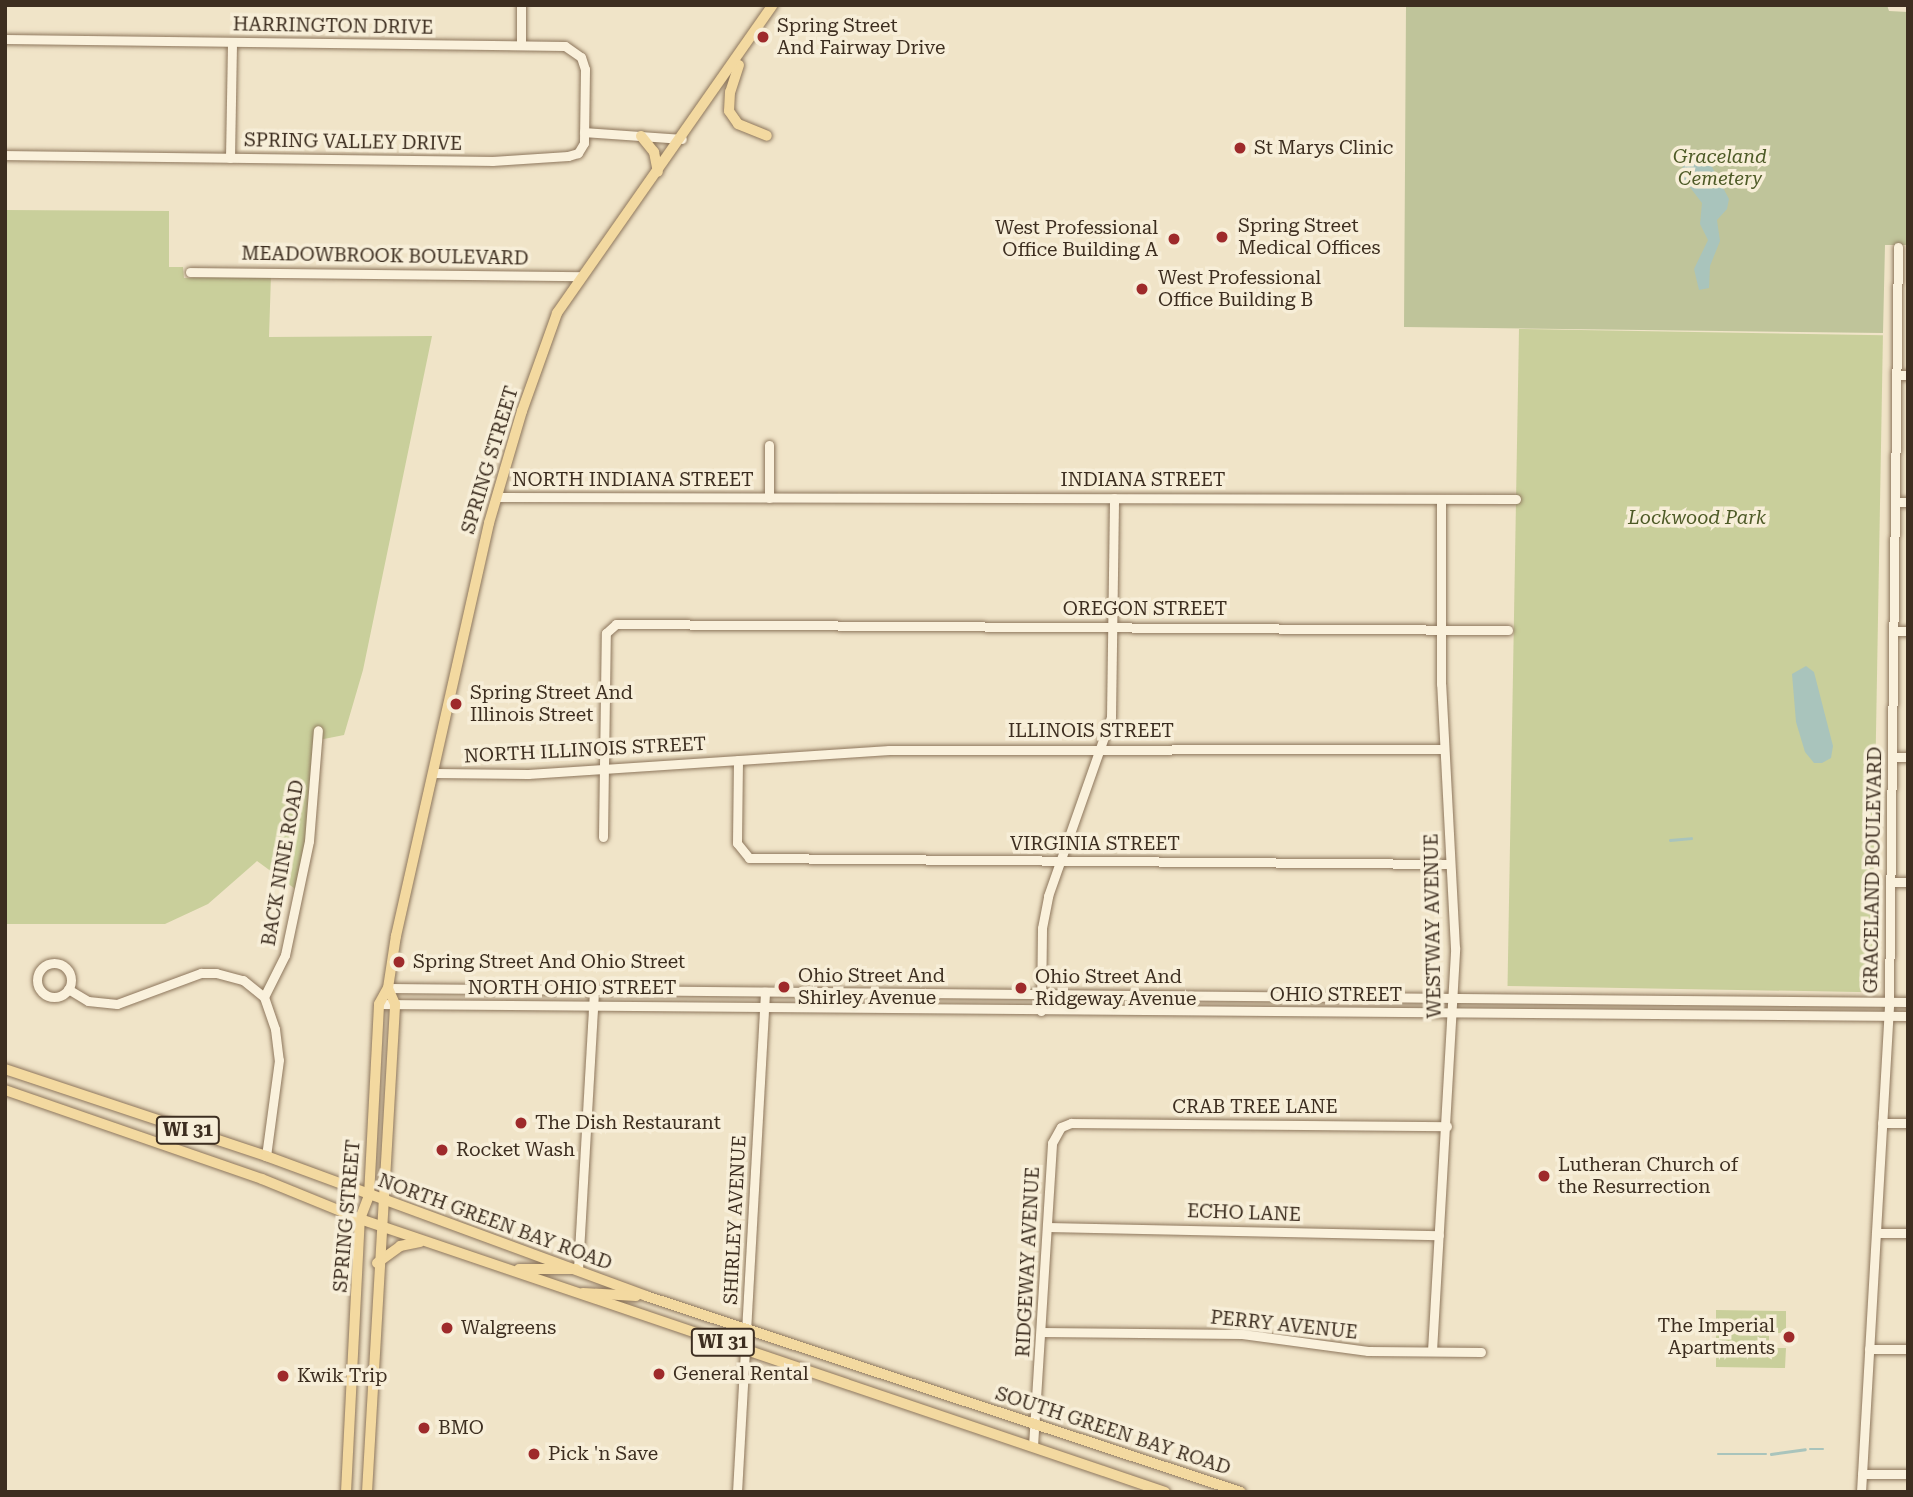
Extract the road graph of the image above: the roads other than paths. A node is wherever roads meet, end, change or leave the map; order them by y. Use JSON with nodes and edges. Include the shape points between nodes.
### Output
{"nodes":[{"id":1,"x":521,"y":5,"type":"edge"},
{"id":2,"x":773,"y":5,"type":"edge"},
{"id":3,"x":5,"y":39,"type":"edge"},
{"id":4,"x":232,"y":42,"type":"junction"},
{"id":5,"x":748,"y":44,"type":"junction"},
{"id":6,"x":520,"y":46,"type":"junction"},
{"id":7,"x":584,"y":132,"type":"junction"},
{"id":8,"x":641,"y":136,"type":"junction"},
{"id":9,"x":767,"y":136,"type":"dead end"},
{"id":10,"x":682,"y":139,"type":"junction"},
{"id":11,"x":5,"y":155,"type":"edge"},
{"id":12,"x":230,"y":158,"type":"junction"},
{"id":13,"x":658,"y":172,"type":"junction"},
{"id":14,"x":1898,"y":247,"type":"dead end"},
{"id":15,"x":190,"y":272,"type":"dead end"},
{"id":16,"x":580,"y":276,"type":"junction"},
{"id":17,"x":1897,"y":375,"type":"junction"},
{"id":18,"x":1908,"y":375,"type":"edge"},
{"id":19,"x":769,"y":445,"type":"dead end"},
{"id":20,"x":497,"y":497,"type":"junction"},
{"id":21,"x":769,"y":498,"type":"junction"},
{"id":22,"x":1114,"y":498,"type":"junction"},
{"id":23,"x":1440,"y":499,"type":"junction"},
{"id":24,"x":1516,"y":499,"type":"dead end"},
{"id":25,"x":1895,"y":502,"type":"junction"},
{"id":26,"x":1908,"y":502,"type":"edge"},
{"id":27,"x":1114,"y":627,"type":"junction"},
{"id":28,"x":1441,"y":629,"type":"junction"},
{"id":29,"x":1508,"y":630,"type":"dead end"},
{"id":30,"x":1893,"y":631,"type":"junction"},
{"id":31,"x":1908,"y":631,"type":"edge"},
{"id":32,"x":318,"y":730,"type":"dead end"},
{"id":33,"x":1101,"y":748,"type":"junction"},
{"id":34,"x":1444,"y":749,"type":"junction"},
{"id":35,"x":1892,"y":757,"type":"junction"},
{"id":36,"x":1908,"y":757,"type":"edge"},
{"id":37,"x":738,"y":760,"type":"junction"},
{"id":38,"x":605,"y":769,"type":"junction"},
{"id":39,"x":434,"y":773,"type":"junction"},
{"id":40,"x":603,"y":837,"type":"dead end"},
{"id":41,"x":1060,"y":861,"type":"junction"},
{"id":42,"x":1450,"y":864,"type":"junction"},
{"id":43,"x":1890,"y":882,"type":"junction"},
{"id":44,"x":1908,"y":882,"type":"edge"},
{"id":45,"x":388,"y":988,"type":"junction"},
{"id":46,"x":68,"y":989,"type":"dead end"},
{"id":47,"x":444,"y":989,"type":"junction"},
{"id":48,"x":492,"y":990,"type":"junction"},
{"id":49,"x":594,"y":991,"type":"junction"},
{"id":50,"x":765,"y":992,"type":"junction"},
{"id":51,"x":867,"y":995,"type":"junction"},
{"id":52,"x":955,"y":995,"type":"junction"},
{"id":53,"x":1041,"y":995,"type":"junction"},
{"id":54,"x":1180,"y":996,"type":"junction"},
{"id":55,"x":264,"y":997,"type":"junction"},
{"id":56,"x":1303,"y":997,"type":"junction"},
{"id":57,"x":1454,"y":998,"type":"junction"},
{"id":58,"x":1734,"y":1000,"type":"junction"},
{"id":59,"x":1889,"y":1002,"type":"junction"},
{"id":60,"x":1908,"y":1002,"type":"edge"},
{"id":61,"x":379,"y":1004,"type":"junction"},
{"id":62,"x":395,"y":1004,"type":"junction"},
{"id":63,"x":444,"y":1005,"type":"junction"},
{"id":64,"x":494,"y":1005,"type":"junction"},
{"id":65,"x":594,"y":1006,"type":"junction"},
{"id":66,"x":765,"y":1007,"type":"junction"},
{"id":67,"x":867,"y":1009,"type":"junction"},
{"id":68,"x":955,"y":1010,"type":"junction"},
{"id":69,"x":1041,"y":1011,"type":"junction"},
{"id":70,"x":1179,"y":1012,"type":"junction"},
{"id":71,"x":1303,"y":1012,"type":"junction"},
{"id":72,"x":1454,"y":1012,"type":"junction"},
{"id":73,"x":1734,"y":1015,"type":"junction"},
{"id":74,"x":1888,"y":1016,"type":"junction"},
{"id":75,"x":1908,"y":1016,"type":"edge"},
{"id":76,"x":5,"y":1069,"type":"edge"},
{"id":77,"x":5,"y":1090,"type":"edge"},
{"id":78,"x":1882,"y":1123,"type":"junction"},
{"id":79,"x":1908,"y":1123,"type":"edge"},
{"id":80,"x":1063,"y":1126,"type":"joint"},
{"id":81,"x":1447,"y":1126,"type":"junction"},
{"id":82,"x":265,"y":1156,"type":"junction"},
{"id":83,"x":369,"y":1196,"type":"junction"},
{"id":84,"x":383,"y":1202,"type":"junction"},
{"id":85,"x":360,"y":1219,"type":"junction"},
{"id":86,"x":381,"y":1225,"type":"junction"},
{"id":87,"x":1048,"y":1227,"type":"junction"},
{"id":88,"x":1876,"y":1233,"type":"junction"},
{"id":89,"x":1908,"y":1233,"type":"edge"},
{"id":90,"x":1439,"y":1235,"type":"junction"},
{"id":91,"x":430,"y":1243,"type":"junction"},
{"id":92,"x":377,"y":1263,"type":"junction"},
{"id":93,"x":509,"y":1269,"type":"junction"},
{"id":94,"x":578,"y":1269,"type":"junction"},
{"id":95,"x":579,"y":1294,"type":"junction"},
{"id":96,"x":646,"y":1296,"type":"junction"},
{"id":97,"x":746,"y":1328,"type":"junction"},
{"id":98,"x":1041,"y":1332,"type":"junction"},
{"id":99,"x":745,"y":1349,"type":"junction"},
{"id":100,"x":1869,"y":1349,"type":"junction"},
{"id":101,"x":1908,"y":1349,"type":"edge"},
{"id":102,"x":1432,"y":1351,"type":"junction"},
{"id":103,"x":1481,"y":1352,"type":"dead end"},
{"id":104,"x":975,"y":1403,"type":"joint"},
{"id":105,"x":1035,"y":1423,"type":"junction"},
{"id":106,"x":974,"y":1427,"type":"joint"},
{"id":107,"x":1033,"y":1446,"type":"junction"},
{"id":108,"x":1862,"y":1474,"type":"junction"},
{"id":109,"x":1908,"y":1474,"type":"edge"},
{"id":110,"x":346,"y":1492,"type":"edge"},
{"id":111,"x":367,"y":1492,"type":"edge"},
{"id":112,"x":737,"y":1492,"type":"edge"},
{"id":113,"x":1165,"y":1492,"type":"edge"},
{"id":114,"x":1241,"y":1492,"type":"edge"},
{"id":115,"x":1861,"y":1492,"type":"edge"}],
"edges":[{"from":1,"to":6,"type":"street"},
{"from":2,"to":5,"type":"main road","name":"SPRING STREET"},
{"from":3,"to":4,"type":"street","name":"HARRINGTON DRIVE"},
{"from":4,"to":6,"type":"street","name":"HARRINGTON DRIVE"},
{"from":4,"to":12,"type":"street"},
{"from":5,"to":9,"type":"main road","via":[[730,92],[729,111],[738,124]]},
{"from":5,"to":10,"type":"main road","name":"SPRING STREET"},
{"from":6,"to":7,"type":"street","name":"HARRINGTON DRIVE","via":[[565,46],[581,57],[585,69]]},
{"from":7,"to":8,"type":"street"},
{"from":7,"to":12,"type":"street","name":"SPRING VALLEY DRIVE","via":[[582,149],[568,156],[492,162]]},
{"from":8,"to":10,"type":"street"},
{"from":8,"to":13,"type":"main road","via":[[654,152]]},
{"from":10,"to":13,"type":"main road","name":"SPRING STREET"},
{"from":11,"to":12,"type":"street","name":"SPRING VALLEY DRIVE"},
{"from":13,"to":16,"type":"main road","name":"SPRING STREET"},
{"from":14,"to":17,"type":"street","name":"GRACELAND BOULEVARD"},
{"from":15,"to":16,"type":"street","name":"MEADOWBROOK BOULEVARD"},
{"from":16,"to":20,"type":"main road","name":"SPRING STREET","via":[[548,335]]},
{"from":17,"to":18,"type":"street"},
{"from":17,"to":25,"type":"street","name":"GRACELAND BOULEVARD"},
{"from":19,"to":21,"type":"street"},
{"from":20,"to":21,"type":"street","name":"NORTH INDIANA STREET"},
{"from":20,"to":39,"type":"main road","name":"SPRING STREET","via":[[475,574]]},
{"from":21,"to":22,"type":"street","name":"INDIANA STREET"},
{"from":22,"to":23,"type":"street","name":"INDIANA STREET"},
{"from":22,"to":27,"type":"street"},
{"from":23,"to":24,"type":"street","name":"INDIANA STREET"},
{"from":23,"to":28,"type":"street","name":"WESTWAY AVENUE"},
{"from":25,"to":26,"type":"street"},
{"from":25,"to":30,"type":"street","name":"GRACELAND BOULEVARD"},
{"from":27,"to":28,"type":"street","name":"OREGON STREET"},
{"from":27,"to":33,"type":"street","via":[[1114,699]]},
{"from":27,"to":38,"type":"street","name":"OREGON STREET","via":[[619,624],[606,633]]},
{"from":28,"to":29,"type":"street","name":"OREGON STREET"},
{"from":28,"to":34,"type":"street","name":"WESTWAY AVENUE"},
{"from":30,"to":31,"type":"street"},
{"from":30,"to":35,"type":"street","name":"GRACELAND BOULEVARD"},
{"from":32,"to":55,"type":"street","name":"BACK NINE ROAD","via":[[309,841],[285,955]]},
{"from":33,"to":34,"type":"street","name":"ILLINOIS STREET"},
{"from":33,"to":37,"type":"street","name":"ILLINOIS STREET","via":[[889,750]]},
{"from":33,"to":41,"type":"street"},
{"from":34,"to":42,"type":"street","name":"WESTWAY AVENUE"},
{"from":35,"to":36,"type":"street"},
{"from":35,"to":43,"type":"street","name":"GRACELAND BOULEVARD"},
{"from":37,"to":38,"type":"street","name":"NORTH ILLINOIS STREET"},
{"from":37,"to":41,"type":"street","name":"VIRGINIA STREET","via":[[737,843],[749,858]]},
{"from":38,"to":39,"type":"street","name":"NORTH ILLINOIS STREET"},
{"from":38,"to":40,"type":"street"},
{"from":39,"to":45,"type":"main road","name":"SPRING STREET"},
{"from":41,"to":42,"type":"street","name":"VIRGINIA STREET"},
{"from":41,"to":53,"type":"street","via":[[1044,920]]},
{"from":42,"to":57,"type":"street","name":"WESTWAY AVENUE"},
{"from":43,"to":44,"type":"street"},
{"from":43,"to":59,"type":"street","name":"GRACELAND BOULEVARD"},
{"from":45,"to":47,"type":"street","name":"NORTH OHIO STREET"},
{"from":45,"to":61,"type":"main road","name":"SPRING STREET"},
{"from":45,"to":62,"type":"main road","name":"SPRING STREET"},
{"from":46,"to":55,"type":"street","via":[[88,1001],[117,1004],[201,973],[216,973],[243,980]]},
{"from":47,"to":48,"type":"street","name":"NORTH OHIO STREET"},
{"from":47,"to":63,"type":"street"},
{"from":48,"to":49,"type":"street","name":"NORTH OHIO STREET"},
{"from":48,"to":64,"type":"street"},
{"from":49,"to":50,"type":"street","name":"NORTH OHIO STREET"},
{"from":49,"to":65,"type":"street"},
{"from":50,"to":51,"type":"street","name":"OHIO STREET"},
{"from":50,"to":66,"type":"street","name":"SHIRLEY AVENUE"},
{"from":51,"to":52,"type":"street","name":"OHIO STREET"},
{"from":51,"to":67,"type":"street"},
{"from":52,"to":53,"type":"street","name":"OHIO STREET"},
{"from":52,"to":68,"type":"street"},
{"from":53,"to":54,"type":"street","name":"OHIO STREET"},
{"from":53,"to":69,"type":"street"},
{"from":54,"to":56,"type":"street","name":"OHIO STREET"},
{"from":54,"to":70,"type":"street"},
{"from":55,"to":82,"type":"street","via":[[279,1060]]},
{"from":56,"to":57,"type":"street","name":"OHIO STREET"},
{"from":56,"to":71,"type":"street"},
{"from":57,"to":58,"type":"street","name":"OHIO STREET"},
{"from":57,"to":72,"type":"street","name":"WESTWAY AVENUE"},
{"from":58,"to":59,"type":"street","name":"OHIO STREET"},
{"from":58,"to":73,"type":"street"},
{"from":59,"to":60,"type":"street","name":"OHIO STREET"},
{"from":59,"to":74,"type":"street","name":"GRACELAND BOULEVARD"},
{"from":61,"to":62,"type":"street","name":"NORTH OHIO STREET"},
{"from":61,"to":83,"type":"main road","name":"SPRING STREET"},
{"from":62,"to":63,"type":"street","name":"NORTH OHIO STREET"},
{"from":62,"to":84,"type":"main road","name":"SPRING STREET"},
{"from":63,"to":64,"type":"street","name":"NORTH OHIO STREET"},
{"from":64,"to":65,"type":"street","name":"NORTH OHIO STREET"},
{"from":65,"to":66,"type":"street","name":"NORTH OHIO STREET"},
{"from":65,"to":94,"type":"street"},
{"from":66,"to":67,"type":"street","name":"OHIO STREET"},
{"from":66,"to":97,"type":"street","name":"SHIRLEY AVENUE"},
{"from":67,"to":68,"type":"street","name":"OHIO STREET"},
{"from":68,"to":69,"type":"street","name":"OHIO STREET"},
{"from":69,"to":70,"type":"street","name":"OHIO STREET"},
{"from":70,"to":71,"type":"street","name":"OHIO STREET"},
{"from":71,"to":72,"type":"street","name":"OHIO STREET"},
{"from":72,"to":73,"type":"street","name":"OHIO STREET"},
{"from":72,"to":81,"type":"street","name":"WESTWAY AVENUE"},
{"from":73,"to":74,"type":"street","name":"OHIO STREET"},
{"from":74,"to":75,"type":"street","name":"OHIO STREET"},
{"from":74,"to":78,"type":"street","name":"GRACELAND BOULEVARD"},
{"from":76,"to":82,"type":"main road","name":"NORTH GREEN BAY ROAD","number":"WI 31"},
{"from":77,"to":85,"type":"main road","name":"NORTH GREEN BAY ROAD","number":"WI 31","via":[[261,1178]]},
{"from":78,"to":79,"type":"street"},
{"from":78,"to":88,"type":"street","name":"GRACELAND BOULEVARD"},
{"from":80,"to":81,"type":"street","name":"CRAB TREE LANE"},
{"from":80,"to":87,"type":"street","name":"RIDGEWAY AVENUE","via":[[1052,1143]]},
{"from":81,"to":90,"type":"street","name":"WESTWAY AVENUE"},
{"from":82,"to":83,"type":"main road","name":"NORTH GREEN BAY ROAD","number":"WI 31"},
{"from":83,"to":84,"type":"main road","name":"NORTH GREEN BAY ROAD","number":"WI 31"},
{"from":83,"to":85,"type":"main road","name":"SPRING STREET"},
{"from":84,"to":86,"type":"main road","name":"SPRING STREET"},
{"from":84,"to":94,"type":"main road","name":"NORTH GREEN BAY ROAD","number":"WI 31"},
{"from":85,"to":86,"type":"main road","name":"NORTH GREEN BAY ROAD","number":"WI 31"},
{"from":85,"to":110,"type":"main road","name":"SPRING STREET"},
{"from":86,"to":91,"type":"main road","name":"NORTH GREEN BAY ROAD","number":"WI 31"},
{"from":86,"to":92,"type":"main road","name":"SPRING STREET"},
{"from":87,"to":90,"type":"street","name":"ECHO LANE"},
{"from":87,"to":98,"type":"street","name":"RIDGEWAY AVENUE"},
{"from":88,"to":89,"type":"street"},
{"from":88,"to":100,"type":"street","name":"GRACELAND BOULEVARD"},
{"from":90,"to":102,"type":"street","name":"WESTWAY AVENUE"},
{"from":91,"to":92,"type":"main road","via":[[410,1242]]},
{"from":91,"to":93,"type":"main road","name":"NORTH GREEN BAY ROAD","number":"WI 31"},
{"from":92,"to":111,"type":"main road","name":"SPRING STREET"},
{"from":93,"to":94,"type":"main road"},
{"from":93,"to":95,"type":"main road","name":"NORTH GREEN BAY ROAD","number":"WI 31"},
{"from":94,"to":96,"type":"main road","name":"NORTH GREEN BAY ROAD","number":"WI 31"},
{"from":95,"to":96,"type":"main road"},
{"from":95,"to":99,"type":"main road","name":"NORTH GREEN BAY ROAD","number":"WI 31"},
{"from":96,"to":97,"type":"main road","name":"NORTH GREEN BAY ROAD","number":"WI 31"},
{"from":97,"to":99,"type":"street","name":"SHIRLEY AVENUE"},
{"from":97,"to":104,"type":"main road","name":"NORTH GREEN BAY ROAD","number":"WI 31"},
{"from":98,"to":102,"type":"street","name":"PERRY AVENUE","via":[[1242,1334],[1367,1351]]},
{"from":98,"to":105,"type":"street","name":"RIDGEWAY AVENUE"},
{"from":99,"to":106,"type":"main road","name":"NORTH GREEN BAY ROAD","number":"WI 31"},
{"from":99,"to":112,"type":"street","name":"SHIRLEY AVENUE"},
{"from":100,"to":101,"type":"street"},
{"from":100,"to":108,"type":"street","name":"GRACELAND BOULEVARD"},
{"from":102,"to":103,"type":"street","name":"PERRY AVENUE"},
{"from":104,"to":105,"type":"main road","name":"SOUTH GREEN BAY ROAD","number":"WI 31"},
{"from":105,"to":107,"type":"street","name":"RIDGEWAY AVENUE"},
{"from":105,"to":114,"type":"main road","name":"SOUTH GREEN BAY ROAD","number":"WI 31"},
{"from":106,"to":107,"type":"main road","name":"SOUTH GREEN BAY ROAD","number":"WI 31"},
{"from":107,"to":113,"type":"main road","name":"SOUTH GREEN BAY ROAD","number":"WI 31"},
{"from":108,"to":109,"type":"street"},
{"from":108,"to":115,"type":"street","name":"GRACELAND BOULEVARD"}]}
